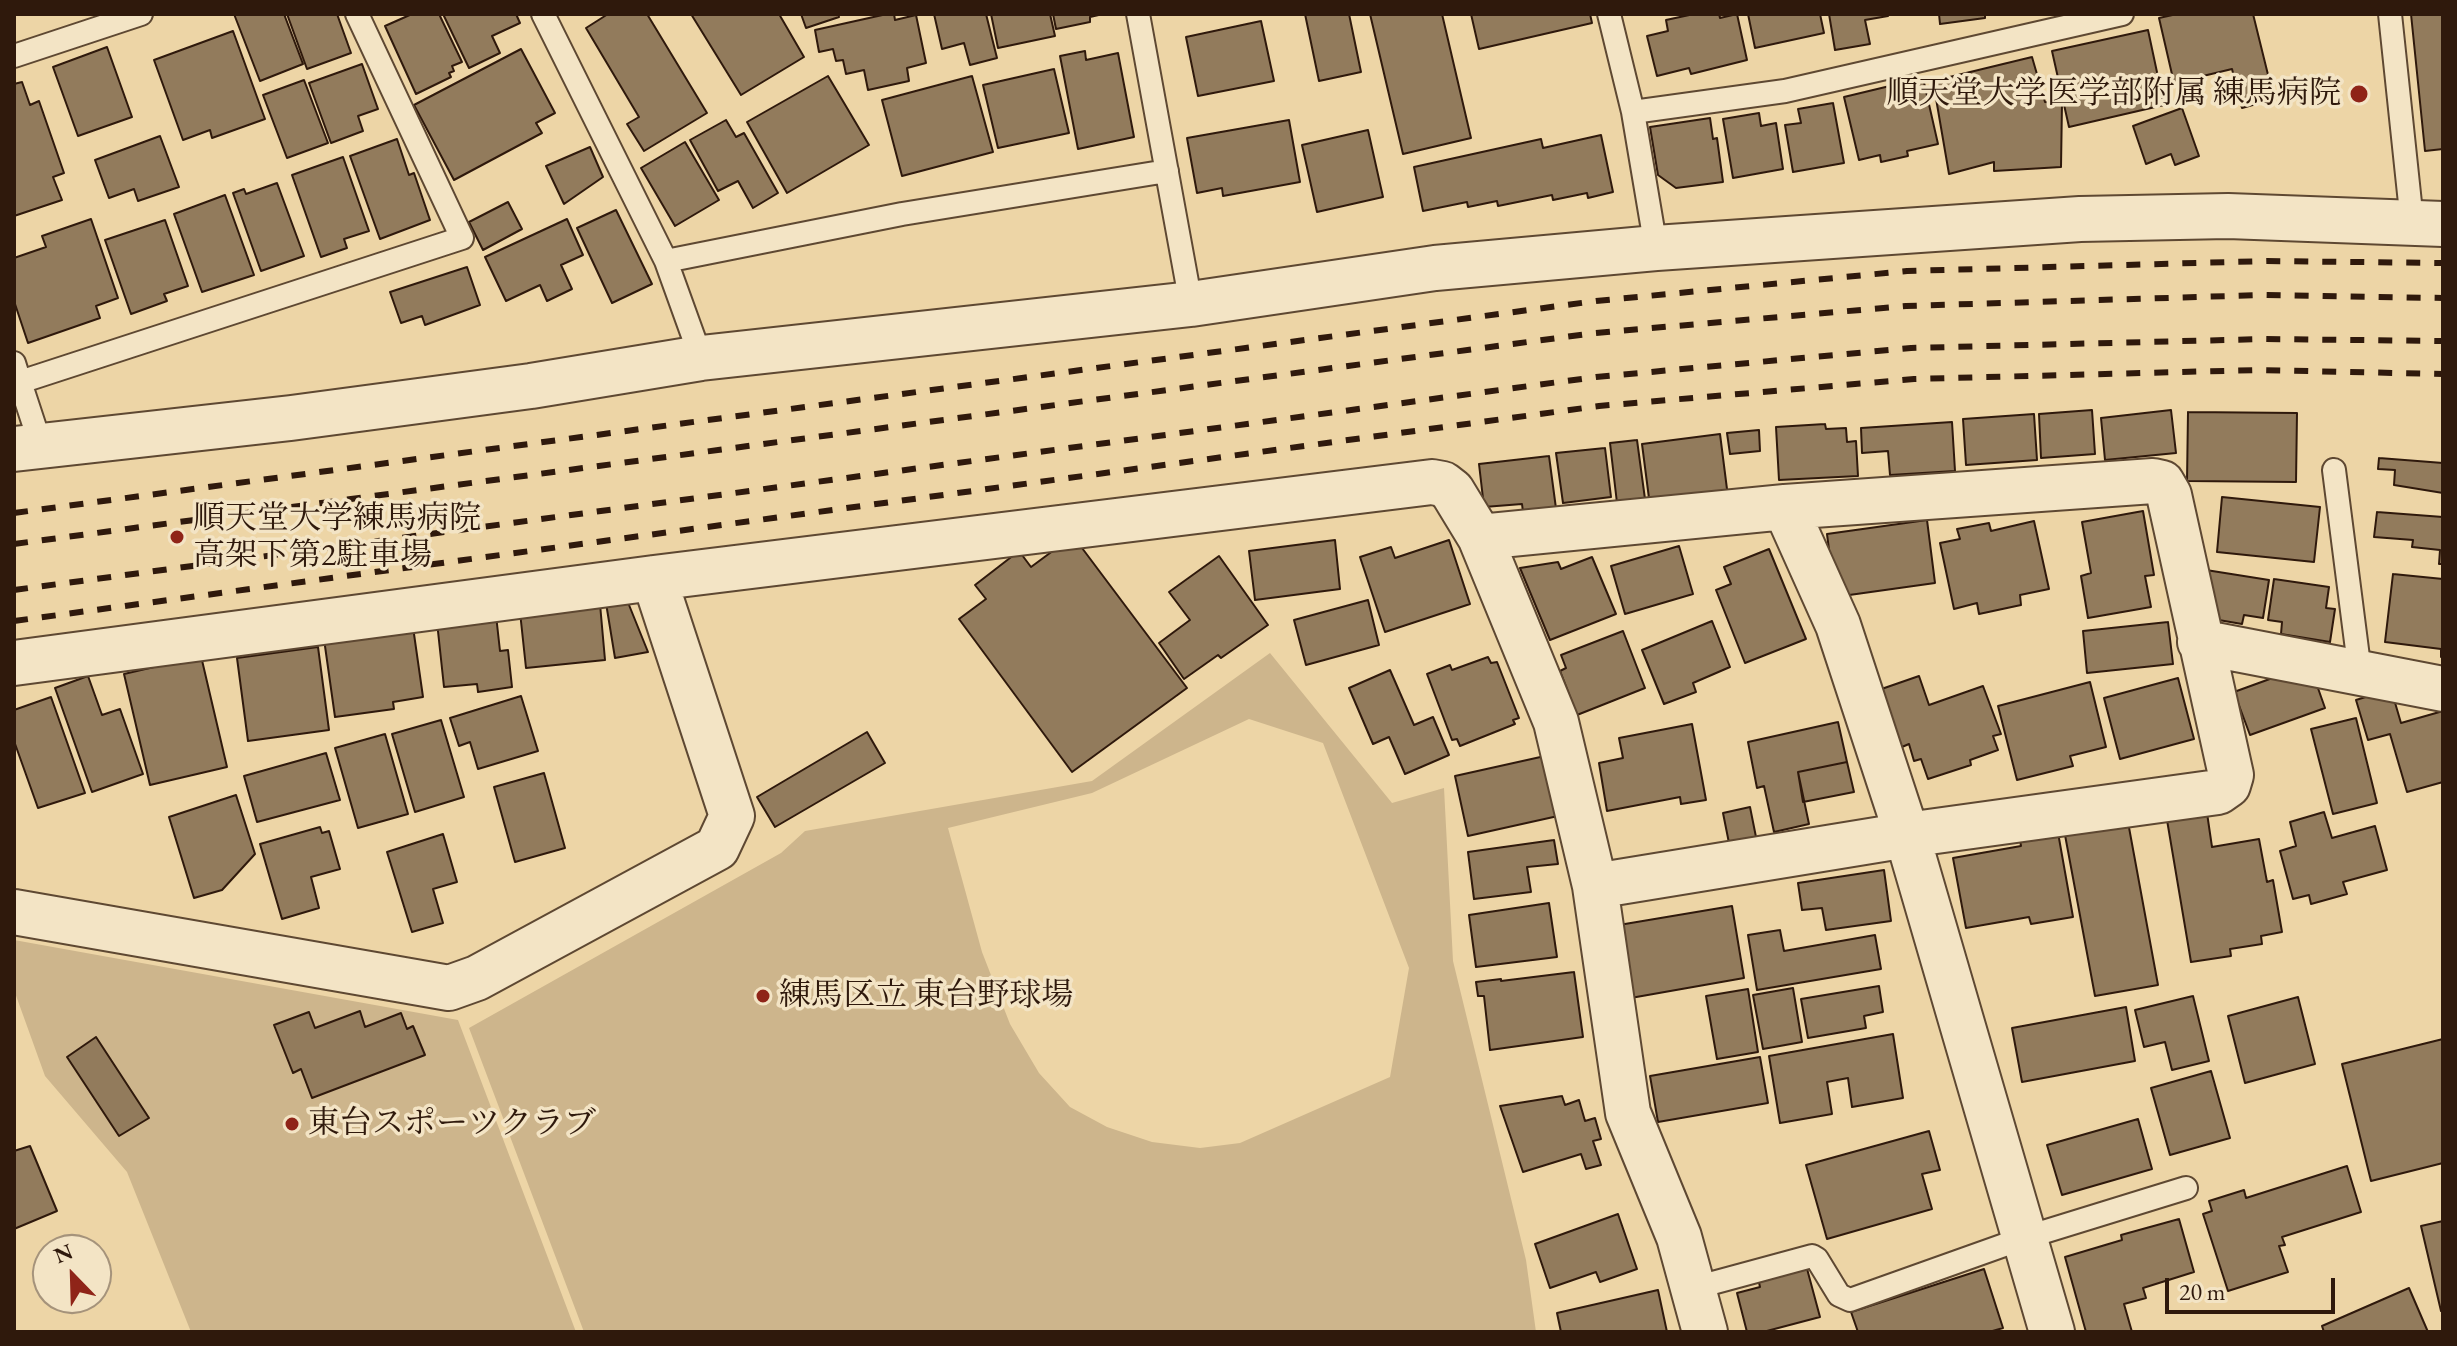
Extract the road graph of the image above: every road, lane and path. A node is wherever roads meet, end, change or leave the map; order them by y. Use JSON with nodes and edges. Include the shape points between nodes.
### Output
{"nodes":[{"id":1,"x":141,"y":14,"type":"edge"},
{"id":2,"x":357,"y":14,"type":"edge"},
{"id":3,"x":543,"y":14,"type":"edge"},
{"id":4,"x":1138,"y":14,"type":"edge"},
{"id":5,"x":1609,"y":14,"type":"edge"},
{"id":6,"x":2122,"y":14,"type":"edge"},
{"id":7,"x":2390,"y":14,"type":"edge"},
{"id":8,"x":14,"y":56,"type":"edge"},
{"id":9,"x":1633,"y":112,"type":"junction"},
{"id":10,"x":1167,"y":171,"type":"junction"},
{"id":11,"x":2428,"y":223,"type":"edge"},
{"id":12,"x":1656,"y":248,"type":"junction"},
{"id":13,"x":666,"y":261,"type":"junction"},
{"id":14,"x":1191,"y":304,"type":"junction"},
{"id":15,"x":701,"y":358,"type":"junction"},
{"id":16,"x":17,"y":372,"type":"edge"},
{"id":17,"x":27,"y":447,"type":"edge"},
{"id":18,"x":2334,"y":470,"type":"dead end"},
{"id":19,"x":1785,"y":507,"type":"junction"},
{"id":20,"x":1480,"y":537,"type":"junction"},
{"id":21,"x":654,"y":578,"type":"junction"},
{"id":22,"x":2200,"y":642,"type":"junction"},
{"id":23,"x":14,"y":663,"type":"edge"},
{"id":24,"x":2360,"y":673,"type":"junction"},
{"id":25,"x":2443,"y":689,"type":"edge"},
{"id":26,"x":1907,"y":835,"type":"junction"},
{"id":27,"x":1595,"y":886,"type":"junction"},
{"id":28,"x":14,"y":912,"type":"edge"},
{"id":29,"x":2186,"y":1188,"type":"dead end"},
{"id":30,"x":2024,"y":1238,"type":"junction"},
{"id":31,"x":1694,"y":1288,"type":"junction"},
{"id":32,"x":1705,"y":1332,"type":"edge"},
{"id":33,"x":2052,"y":1332,"type":"edge"}],
"edges":[{"from":1,"to":8,"type":"lane"},
{"from":2,"to":16,"type":"lane","via":[[462,238]]},
{"from":3,"to":13,"type":"lane"},
{"from":4,"to":10,"type":"lane"},
{"from":5,"to":9,"type":"lane"},
{"from":6,"to":9,"type":"lane","via":[[1785,91]]},
{"from":7,"to":11,"type":"lane"},
{"from":9,"to":12,"type":"lane"},
{"from":10,"to":13,"type":"lane","via":[[902,214]]},
{"from":10,"to":14,"type":"lane"},
{"from":11,"to":12,"type":"street","via":[[2228,216],[2080,219]]},
{"from":12,"to":14,"type":"street","via":[[1435,268]]},
{"from":13,"to":15,"type":"lane"},
{"from":14,"to":15,"type":"street"},
{"from":15,"to":17,"type":"street","via":[[411,402]]},
{"from":16,"to":17,"type":"lane"},
{"from":18,"to":24,"type":"lane"},
{"from":19,"to":20,"type":"street"},
{"from":19,"to":22,"type":"street","via":[[2162,483],[2169,495]]},
{"from":19,"to":26,"type":"street","via":[[1838,625]]},
{"from":20,"to":21,"type":"street","via":[[1452,491],[1432,482]]},
{"from":20,"to":27,"type":"street","via":[[1556,722]]},
{"from":21,"to":23,"type":"street"},
{"from":21,"to":28,"type":"street","via":[[732,816],[717,848],[477,978],[449,988]]},
{"from":22,"to":24,"type":"street"},
{"from":22,"to":26,"type":"street","via":[[2231,775],[2218,792]]},
{"from":24,"to":25,"type":"street"},
{"from":26,"to":27,"type":"street"},
{"from":26,"to":30,"type":"street"},
{"from":27,"to":31,"type":"street","via":[[1628,1113]]},
{"from":29,"to":30,"type":"lane"},
{"from":30,"to":31,"type":"lane","via":[[1850,1300],[1839,1295],[1812,1256]]},
{"from":30,"to":33,"type":"street"},
{"from":31,"to":32,"type":"street"}]}
